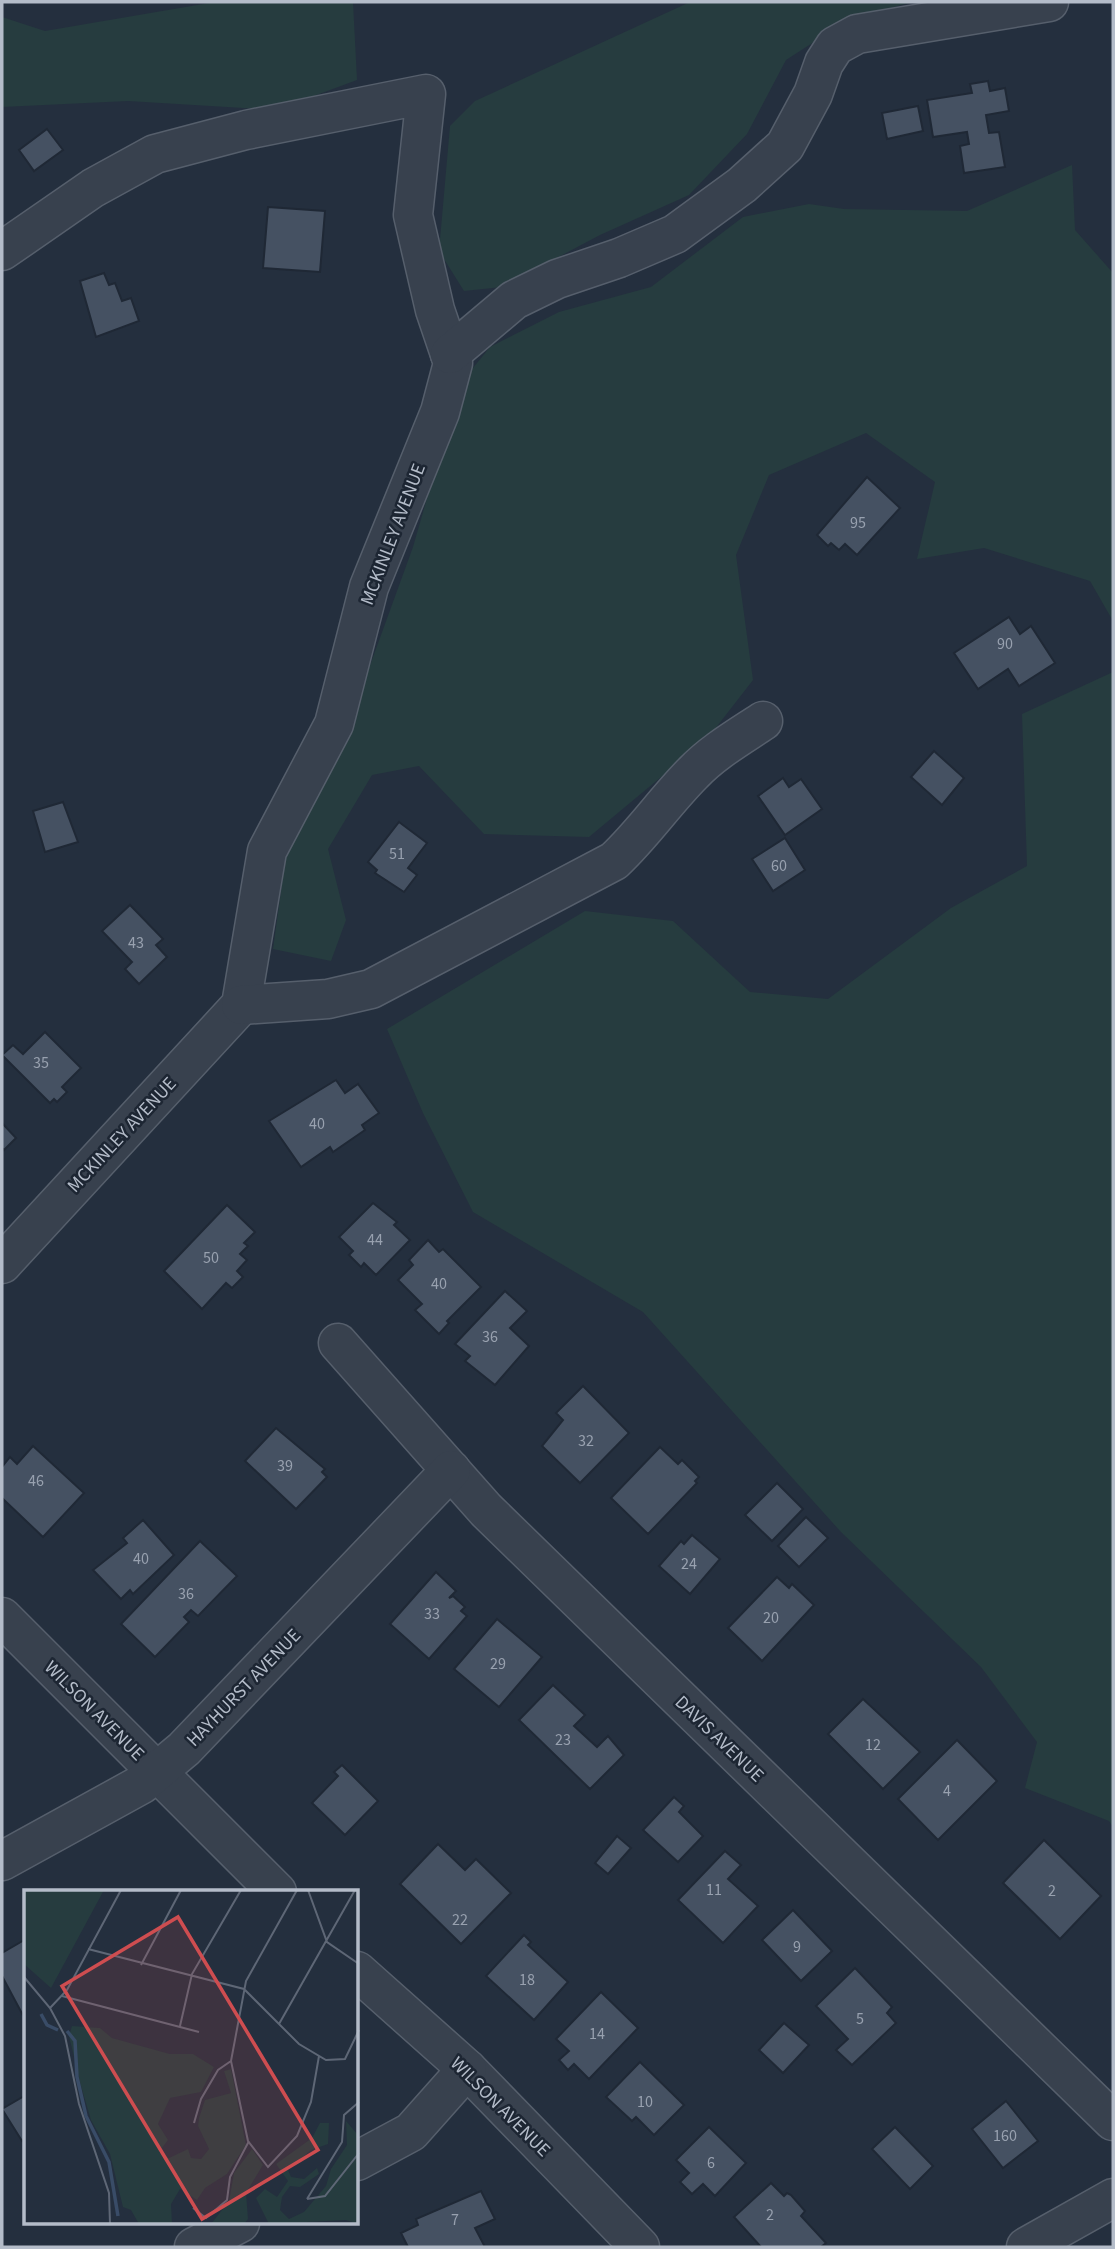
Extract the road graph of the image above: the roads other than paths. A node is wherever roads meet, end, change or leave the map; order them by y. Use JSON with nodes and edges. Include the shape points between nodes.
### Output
{"nodes":[{"id":1,"x":1049,"y":2,"type":"edge"},
{"id":2,"x":2,"y":251,"type":"edge"},
{"id":3,"x":450,"y":354,"type":"junction"},
{"id":4,"x":763,"y":721,"type":"dead end"},
{"id":5,"x":241,"y":1004,"type":"junction"},
{"id":6,"x":2,"y":1264,"type":"edge"},
{"id":7,"x":338,"y":1343,"type":"dead end"},
{"id":8,"x":451,"y":1471,"type":"junction"},
{"id":9,"x":2,"y":1617,"type":"edge"},
{"id":10,"x":157,"y":1771,"type":"junction"},
{"id":11,"x":2,"y":1861,"type":"edge"},
{"id":12,"x":275,"y":1890,"type":"edge"},
{"id":13,"x":359,"y":1973,"type":"edge"},
{"id":14,"x":467,"y":2069,"type":"junction"},
{"id":15,"x":1113,"y":2121,"type":"edge"},
{"id":16,"x":359,"y":2160,"type":"edge"},
{"id":17,"x":1113,"y":2198,"type":"edge"},
{"id":18,"x":238,"y":2224,"type":"edge"},
{"id":19,"x":194,"y":2247,"type":"edge"},
{"id":20,"x":640,"y":2247,"type":"edge"},
{"id":21,"x":1026,"y":2247,"type":"edge"}],
"edges":[{"from":1,"to":3,"type":"street","via":[[857,34],[835,47],[785,146],[742,185],[675,234],[514,300]]},
{"from":2,"to":3,"type":"street","name":"MCKINLEY AVENUE","via":[[93,188],[155,153],[426,94],[413,215]]},
{"from":3,"to":5,"type":"street","name":"MCKINLEY AVENUE","via":[[453,363],[440,412],[369,587],[334,724],[267,851]]},
{"from":4,"to":5,"type":"street","via":[[702,764],[614,861],[371,989],[328,999]]},
{"from":5,"to":6,"type":"street","name":"MCKINLEY AVENUE"},
{"from":7,"to":8,"type":"street","name":"DAVIS AVENUE"},
{"from":8,"to":10,"type":"street","name":"HAYHURST AVENUE","via":[[184,1749]]},
{"from":8,"to":15,"type":"street","name":"DAVIS AVENUE"},
{"from":9,"to":10,"type":"street","name":"WILSON AVENUE"},
{"from":10,"to":11,"type":"street","name":"HAYHURST AVENUE","via":[[142,1784]]},
{"from":10,"to":12,"type":"street","name":"WILSON AVENUE"},
{"from":13,"to":14,"type":"street","name":"WILSON AVENUE"},
{"from":14,"to":16,"type":"street","via":[[411,2132]]},
{"from":14,"to":20,"type":"street","name":"WILSON AVENUE"},
{"from":17,"to":21,"type":"street"},
{"from":18,"to":19,"type":"street"}]}
